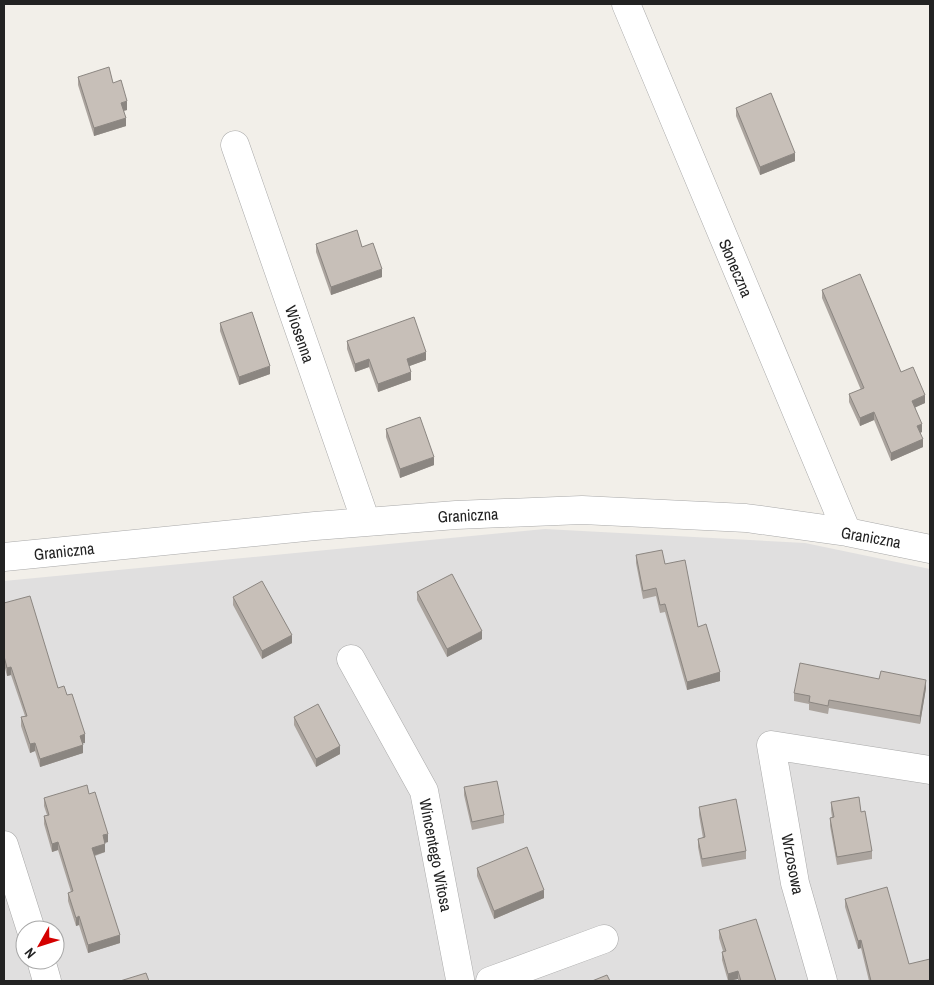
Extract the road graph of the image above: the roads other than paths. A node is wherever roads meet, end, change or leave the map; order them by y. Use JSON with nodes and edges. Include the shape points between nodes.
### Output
{"nodes":[{"id":1,"x":626,"y":4,"type":"edge"},
{"id":2,"x":235,"y":145,"type":"dead end"},
{"id":3,"x":366,"y":522,"type":"junction"},
{"id":4,"x":847,"y":532,"type":"junction"},
{"id":5,"x":930,"y":549,"type":"edge"},
{"id":6,"x":4,"y":557,"type":"edge"},
{"id":7,"x":351,"y":659,"type":"dead end"},
{"id":8,"x":930,"y":770,"type":"edge"},
{"id":9,"x":4,"y":845,"type":"edge"},
{"id":10,"x":28,"y":920,"type":"edge"},
{"id":11,"x":604,"y":939,"type":"dead end"},
{"id":12,"x":460,"y":980,"type":"edge"},
{"id":13,"x":490,"y":981,"type":"edge"},
{"id":14,"x":823,"y":981,"type":"edge"}],
"edges":[{"from":1,"to":4,"type":"street","name":"Słoneczna"},
{"from":2,"to":3,"type":"street","name":"Wiosenna"},
{"from":3,"to":4,"type":"street","name":"Graniczna","via":[[582,510],[746,518]]},
{"from":3,"to":6,"type":"street","name":"Graniczna"},
{"from":4,"to":5,"type":"street","name":"Graniczna"},
{"from":7,"to":12,"type":"street","name":"Wincentego Witosa","via":[[424,791]]},
{"from":8,"to":14,"type":"street","name":"Wrzosowa","via":[[771,745],[795,883]]},
{"from":9,"to":10,"type":"street"},
{"from":11,"to":13,"type":"street"}]}
